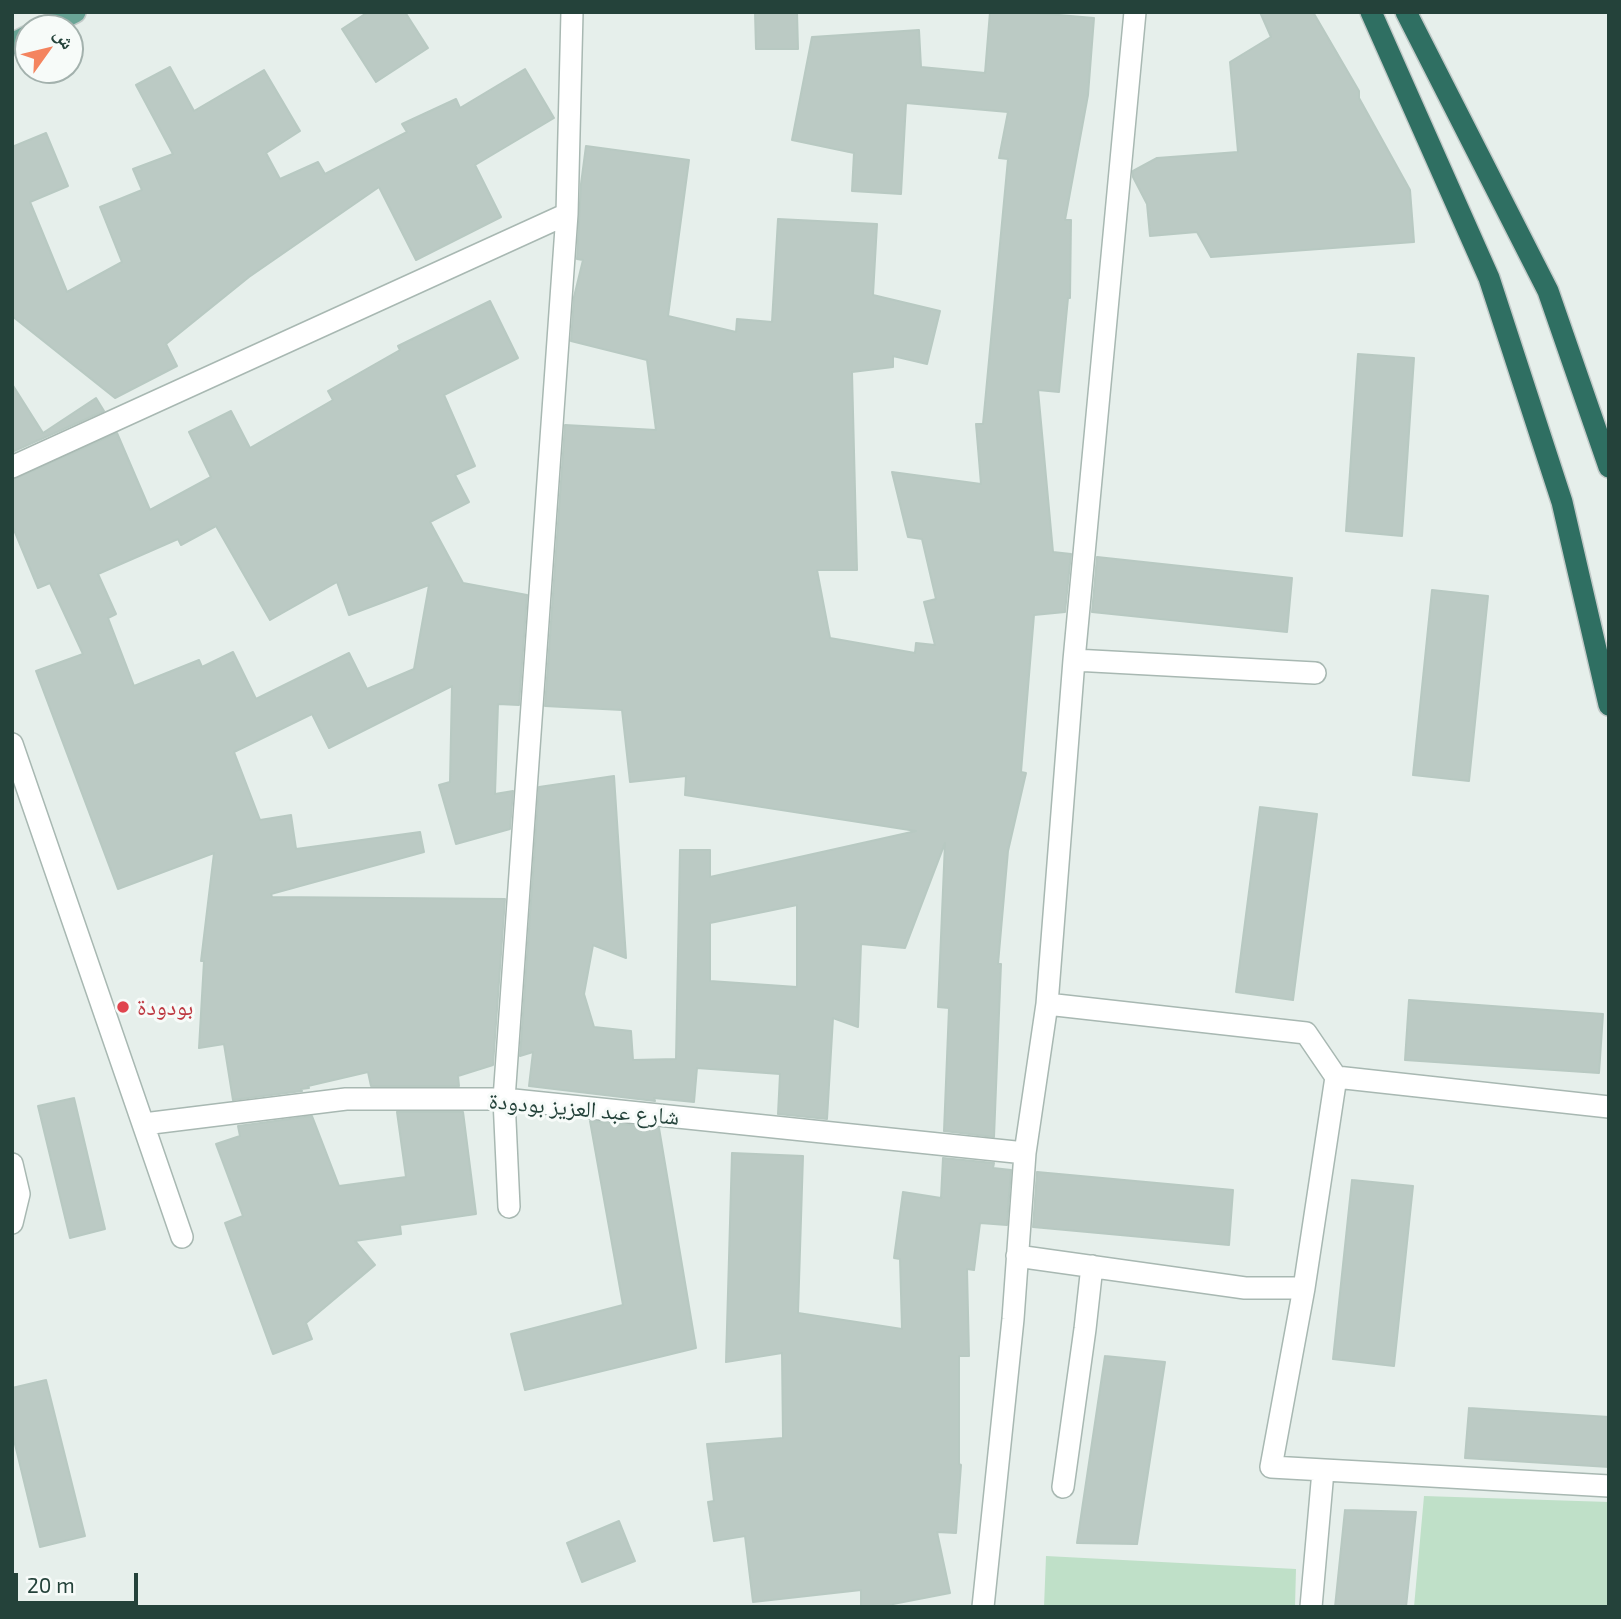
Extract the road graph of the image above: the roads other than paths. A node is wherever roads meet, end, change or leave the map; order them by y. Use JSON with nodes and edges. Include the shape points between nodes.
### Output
{"nodes":[{"id":1,"x":572,"y":12,"type":"edge"},
{"id":2,"x":1135,"y":12,"type":"edge"},
{"id":3,"x":1371,"y":12,"type":"edge"},
{"id":4,"x":1406,"y":12,"type":"edge"},
{"id":5,"x":1418,"y":12,"type":"edge"},
{"id":6,"x":1446,"y":89,"type":"junction"},
{"id":7,"x":567,"y":214,"type":"junction"},
{"id":8,"x":12,"y":467,"type":"edge"},
{"id":9,"x":1609,"y":467,"type":"edge"},
{"id":10,"x":1074,"y":660,"type":"junction"},
{"id":11,"x":1315,"y":673,"type":"dead end"},
{"id":12,"x":1609,"y":705,"type":"edge"},
{"id":13,"x":12,"y":744,"type":"edge"},
{"id":14,"x":1047,"y":1004,"type":"junction"},
{"id":15,"x":1336,"y":1077,"type":"junction"},
{"id":16,"x":504,"y":1099,"type":"junction"},
{"id":17,"x":1609,"y":1107,"type":"edge"},
{"id":18,"x":144,"y":1124,"type":"junction"},
{"id":19,"x":1025,"y":1153,"type":"junction"},
{"id":20,"x":12,"y":1164,"type":"edge"},
{"id":21,"x":509,"y":1207,"type":"dead end"},
{"id":22,"x":12,"y":1223,"type":"edge"},
{"id":23,"x":182,"y":1237,"type":"dead end"},
{"id":24,"x":1017,"y":1256,"type":"junction"},
{"id":25,"x":1091,"y":1266,"type":"junction"},
{"id":26,"x":1304,"y":1289,"type":"junction"},
{"id":27,"x":1323,"y":1471,"type":"junction"},
{"id":28,"x":1609,"y":1486,"type":"edge"},
{"id":29,"x":1063,"y":1487,"type":"dead end"},
{"id":30,"x":983,"y":1607,"type":"edge"},
{"id":31,"x":1311,"y":1607,"type":"edge"}],
"edges":[{"from":1,"to":7,"type":"street"},
{"from":2,"to":10,"type":"street"},
{"from":3,"to":12,"type":"highway","via":[[1489,278],[1562,502]]},
{"from":4,"to":6,"type":"highway"},
{"from":5,"to":6,"type":"highway"},
{"from":6,"to":9,"type":"highway","via":[[1548,291]]},
{"from":7,"to":8,"type":"street"},
{"from":7,"to":16,"type":"street"},
{"from":10,"to":11,"type":"street"},
{"from":10,"to":14,"type":"street"},
{"from":13,"to":18,"type":"street"},
{"from":14,"to":15,"type":"street","via":[[1306,1033]]},
{"from":14,"to":19,"type":"street"},
{"from":15,"to":17,"type":"street"},
{"from":15,"to":26,"type":"street"},
{"from":16,"to":18,"type":"street","name":"شارع عبد العزيز بودودة","via":[[346,1098]]},
{"from":16,"to":19,"type":"street","name":"شارع عبد العزيز بودودة"},
{"from":16,"to":21,"type":"street"},
{"from":18,"to":23,"type":"street"},
{"from":19,"to":24,"type":"street"},
{"from":20,"to":22,"type":"street","via":[[19,1194]]},
{"from":24,"to":25,"type":"street"},
{"from":24,"to":30,"type":"street"},
{"from":25,"to":26,"type":"street","via":[[1245,1288]]},
{"from":25,"to":29,"type":"street"},
{"from":26,"to":27,"type":"street","via":[[1271,1467]]},
{"from":27,"to":28,"type":"street"},
{"from":27,"to":31,"type":"street"}]}
